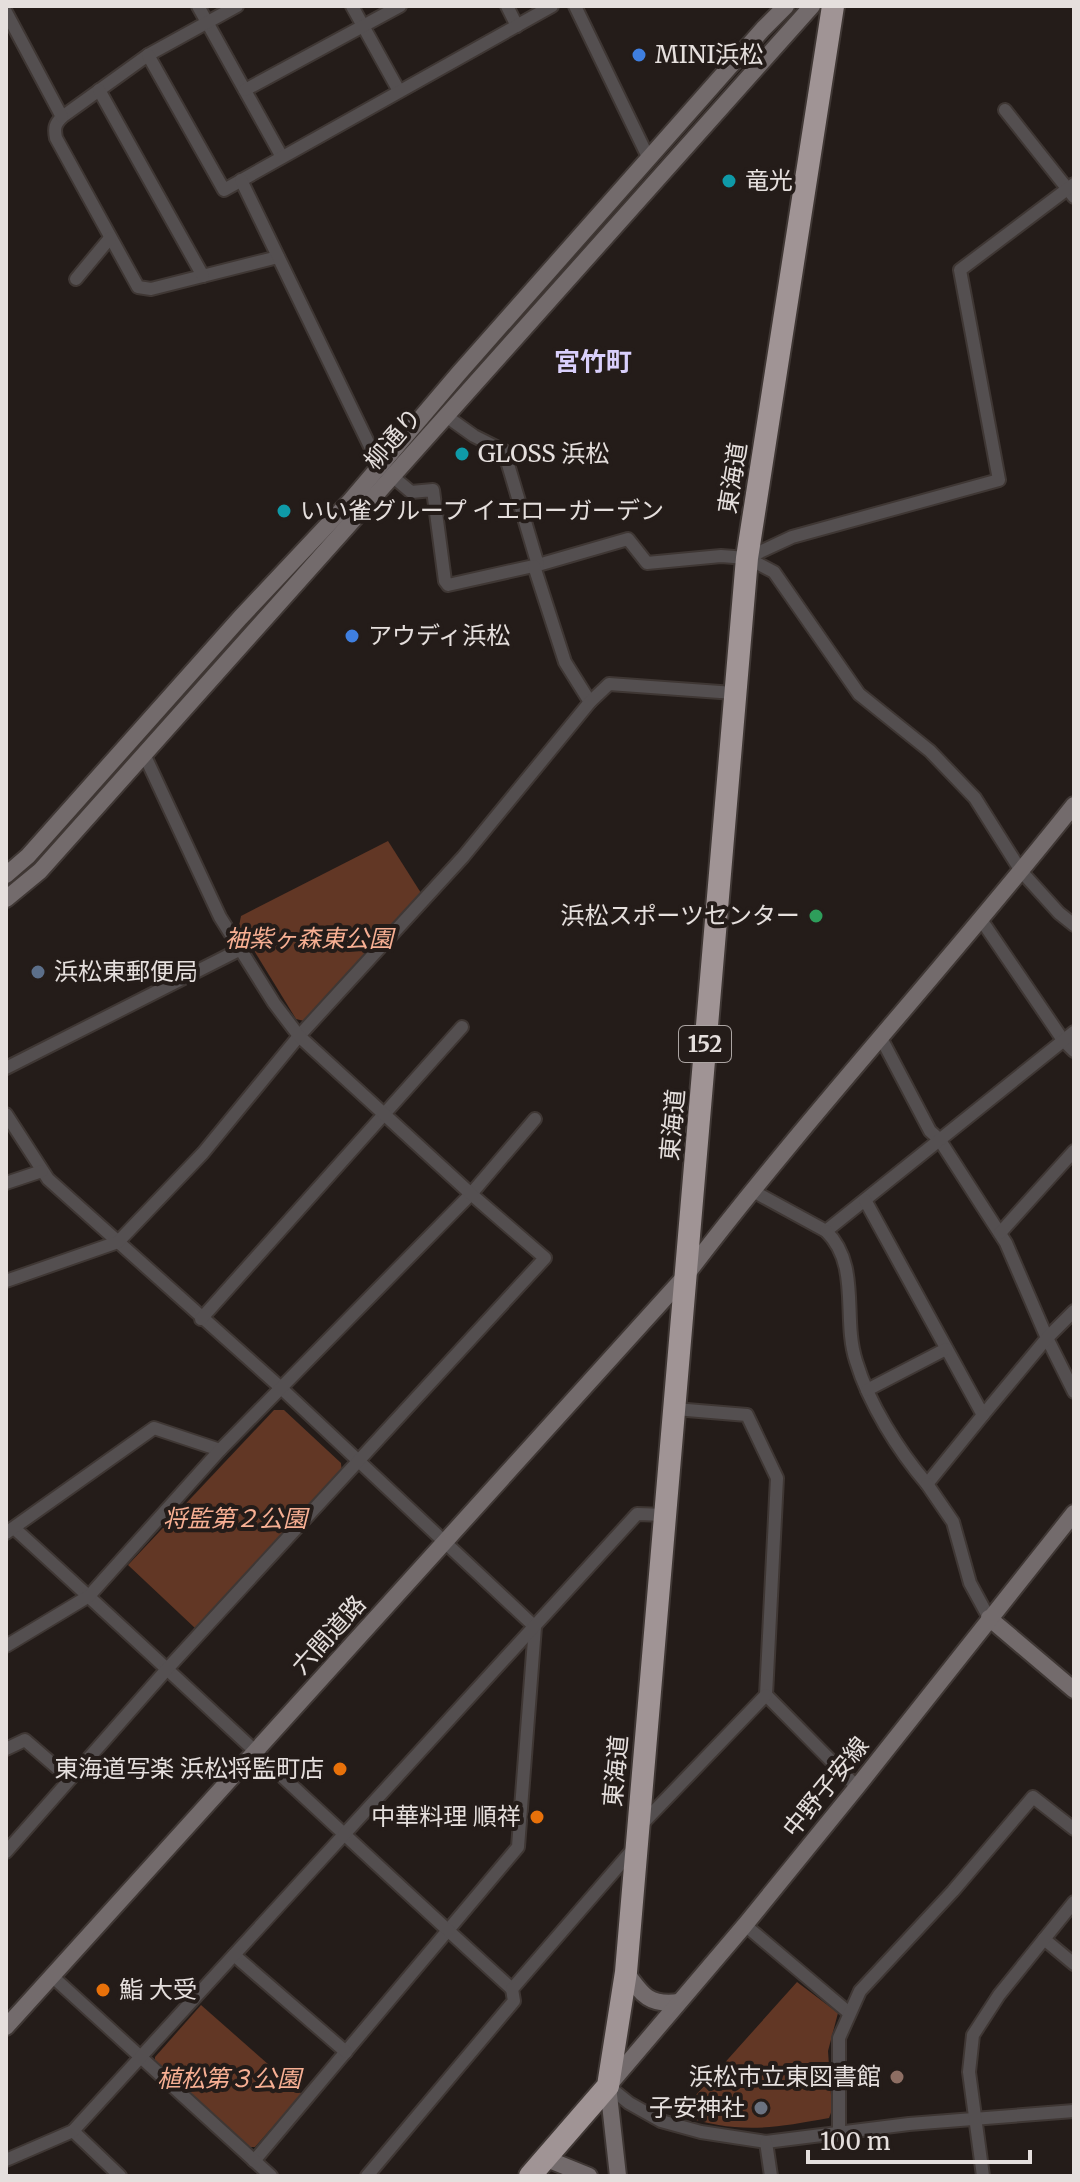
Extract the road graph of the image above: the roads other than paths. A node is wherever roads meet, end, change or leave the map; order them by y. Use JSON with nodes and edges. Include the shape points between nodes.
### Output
{"nodes":[{"id":1,"x":198,"y":6,"type":"edge"},
{"id":2,"x":237,"y":6,"type":"edge"},
{"id":3,"x":352,"y":6,"type":"edge"},
{"id":4,"x":400,"y":6,"type":"edge"},
{"id":5,"x":507,"y":6,"type":"edge"},
{"id":6,"x":552,"y":6,"type":"edge"},
{"id":7,"x":575,"y":6,"type":"edge"},
{"id":8,"x":786,"y":6,"type":"edge"},
{"id":9,"x":812,"y":6,"type":"edge"},
{"id":10,"x":833,"y":6,"type":"edge"},
{"id":11,"x":6,"y":12,"type":"edge"},
{"id":12,"x":207,"y":23,"type":"junction"},
{"id":13,"x":363,"y":26,"type":"junction"},
{"id":14,"x":517,"y":26,"type":"junction"},
{"id":15,"x":148,"y":55,"type":"junction"},
{"id":16,"x":99,"y":90,"type":"junction"},
{"id":17,"x":245,"y":90,"type":"junction"},
{"id":18,"x":399,"y":91,"type":"junction"},
{"id":19,"x":1005,"y":110,"type":"dead end"},
{"id":20,"x":62,"y":117,"type":"junction"},
{"id":21,"x":282,"y":157,"type":"junction"},
{"id":22,"x":649,"y":159,"type":"junction"},
{"id":23,"x":241,"y":180,"type":"junction"},
{"id":24,"x":1072,"y":190,"type":"edge"},
{"id":25,"x":110,"y":238,"type":"junction"},
{"id":26,"x":278,"y":257,"type":"junction"},
{"id":27,"x":203,"y":276,"type":"junction"},
{"id":28,"x":76,"y":279,"type":"dead end"},
{"id":29,"x":446,"y":416,"type":"junction"},
{"id":30,"x":379,"y":465,"type":"junction"},
{"id":31,"x":392,"y":477,"type":"junction"},
{"id":32,"x":747,"y":558,"type":"junction"},
{"id":33,"x":536,"y":566,"type":"junction"},
{"id":34,"x":734,"y":693,"type":"junction"},
{"id":35,"x":590,"y":702,"type":"junction"},
{"id":36,"x":144,"y":754,"type":"junction"},
{"id":37,"x":1074,"y":805,"type":"edge"},
{"id":38,"x":1021,"y":871,"type":"junction"},
{"id":39,"x":6,"y":875,"type":"edge"},
{"id":40,"x":6,"y":899,"type":"edge"},
{"id":41,"x":980,"y":918,"type":"junction"},
{"id":42,"x":1074,"y":925,"type":"edge"},
{"id":43,"x":239,"y":950,"type":"junction"},
{"id":44,"x":462,"y":1027,"type":"dead end"},
{"id":45,"x":299,"y":1036,"type":"junction"},
{"id":46,"x":1068,"y":1036,"type":"edge"},
{"id":47,"x":881,"y":1038,"type":"junction"},
{"id":48,"x":1074,"y":1051,"type":"edge"},
{"id":49,"x":6,"y":1068,"type":"edge"},
{"id":50,"x":383,"y":1113,"type":"junction"},
{"id":51,"x":6,"y":1114,"type":"edge"},
{"id":52,"x":535,"y":1119,"type":"dead end"},
{"id":53,"x":939,"y":1139,"type":"junction"},
{"id":54,"x":1074,"y":1151,"type":"edge"},
{"id":55,"x":42,"y":1171,"type":"junction"},
{"id":56,"x":6,"y":1183,"type":"edge"},
{"id":57,"x":751,"y":1190,"type":"junction"},
{"id":58,"x":471,"y":1194,"type":"junction"},
{"id":59,"x":865,"y":1200,"type":"junction"},
{"id":60,"x":826,"y":1231,"type":"junction"},
{"id":61,"x":1000,"y":1233,"type":"junction"},
{"id":62,"x":118,"y":1242,"type":"junction"},
{"id":63,"x":687,"y":1274,"type":"junction"},
{"id":64,"x":6,"y":1281,"type":"edge"},
{"id":65,"x":1074,"y":1311,"type":"edge"},
{"id":66,"x":201,"y":1319,"type":"junction"},
{"id":67,"x":1047,"y":1338,"type":"junction"},
{"id":68,"x":946,"y":1349,"type":"junction"},
{"id":69,"x":280,"y":1387,"type":"junction"},
{"id":70,"x":867,"y":1390,"type":"junction"},
{"id":71,"x":1074,"y":1392,"type":"edge"},
{"id":72,"x":675,"y":1409,"type":"junction"},
{"id":73,"x":983,"y":1415,"type":"junction"},
{"id":74,"x":220,"y":1450,"type":"junction"},
{"id":75,"x":359,"y":1460,"type":"junction"},
{"id":76,"x":927,"y":1484,"type":"junction"},
{"id":77,"x":1074,"y":1513,"type":"edge"},
{"id":78,"x":665,"y":1515,"type":"junction"},
{"id":79,"x":10,"y":1531,"type":"edge"},
{"id":80,"x":445,"y":1541,"type":"junction"},
{"id":81,"x":89,"y":1596,"type":"junction"},
{"id":82,"x":989,"y":1618,"type":"junction"},
{"id":83,"x":535,"y":1627,"type":"junction"},
{"id":84,"x":6,"y":1646,"type":"edge"},
{"id":85,"x":168,"y":1668,"type":"junction"},
{"id":86,"x":1074,"y":1690,"type":"edge"},
{"id":87,"x":766,"y":1695,"type":"junction"},
{"id":88,"x":6,"y":1749,"type":"edge"},
{"id":89,"x":257,"y":1752,"type":"junction"},
{"id":90,"x":70,"y":1779,"type":"junction"},
{"id":91,"x":857,"y":1787,"type":"junction"},
{"id":92,"x":1074,"y":1829,"type":"edge"},
{"id":93,"x":344,"y":1835,"type":"junction"},
{"id":94,"x":636,"y":1838,"type":"junction"},
{"id":95,"x":6,"y":1852,"type":"edge"},
{"id":96,"x":1074,"y":1902,"type":"edge"},
{"id":97,"x":745,"y":1925,"type":"junction"},
{"id":98,"x":448,"y":1931,"type":"junction"},
{"id":99,"x":1044,"y":1939,"type":"junction"},
{"id":100,"x":234,"y":1955,"type":"junction"},
{"id":101,"x":1074,"y":1964,"type":"edge"},
{"id":102,"x":626,"y":1972,"type":"junction"},
{"id":103,"x":53,"y":1977,"type":"junction"},
{"id":104,"x":512,"y":1989,"type":"junction"},
{"id":105,"x":679,"y":2002,"type":"junction"},
{"id":106,"x":848,"y":2012,"type":"junction"},
{"id":107,"x":6,"y":2027,"type":"edge"},
{"id":108,"x":346,"y":2052,"type":"junction"},
{"id":109,"x":141,"y":2056,"type":"junction"},
{"id":110,"x":608,"y":2086,"type":"junction"},
{"id":111,"x":1074,"y":2111,"type":"edge"},
{"id":112,"x":975,"y":2119,"type":"junction"},
{"id":113,"x":73,"y":2131,"type":"junction"},
{"id":114,"x":839,"y":2134,"type":"junction"},
{"id":115,"x":766,"y":2142,"type":"junction"},
{"id":116,"x":547,"y":2159,"type":"junction"},
{"id":117,"x":6,"y":2160,"type":"edge"},
{"id":118,"x":254,"y":2161,"type":"junction"},
{"id":119,"x":120,"y":2176,"type":"edge"},
{"id":120,"x":271,"y":2176,"type":"edge"},
{"id":121,"x":367,"y":2176,"type":"edge"},
{"id":122,"x":530,"y":2176,"type":"edge"},
{"id":123,"x":589,"y":2176,"type":"edge"},
{"id":124,"x":610,"y":2176,"type":"edge"},
{"id":125,"x":618,"y":2176,"type":"edge"},
{"id":126,"x":771,"y":2176,"type":"edge"},
{"id":127,"x":983,"y":2176,"type":"edge"}],
"edges":[{"from":1,"to":12,"type":"street"},
{"from":2,"to":12,"type":"street"},
{"from":3,"to":13,"type":"street"},
{"from":4,"to":13,"type":"street"},
{"from":5,"to":14,"type":"street"},
{"from":6,"to":14,"type":"street"},
{"from":7,"to":22,"type":"street"},
{"from":8,"to":22,"type":"street","name":"柳通り"},
{"from":9,"to":29,"type":"street","name":"柳通り"},
{"from":10,"to":32,"type":"highway","name":"東海道","number":"152"},
{"from":11,"to":20,"type":"street"},
{"from":12,"to":15,"type":"street"},
{"from":12,"to":17,"type":"street"},
{"from":13,"to":17,"type":"street"},
{"from":13,"to":18,"type":"street"},
{"from":14,"to":18,"type":"street"},
{"from":15,"to":16,"type":"street"},
{"from":15,"to":23,"type":"street","via":[[224,190]]},
{"from":16,"to":20,"type":"street"},
{"from":16,"to":27,"type":"street"},
{"from":17,"to":21,"type":"street"},
{"from":18,"to":21,"type":"street"},
{"from":19,"to":24,"type":"street"},
{"from":20,"to":25,"type":"street","via":[[56,123],[56,138]]},
{"from":21,"to":23,"type":"street"},
{"from":22,"to":30,"type":"street","name":"柳通り"},
{"from":23,"to":26,"type":"street"},
{"from":24,"to":32,"type":"street","via":[[960,270],[999,480],[792,537]]},
{"from":25,"to":27,"type":"street","via":[[133,282],[144,290]]},
{"from":25,"to":28,"type":"street"},
{"from":26,"to":27,"type":"street"},
{"from":26,"to":30,"type":"street"},
{"from":29,"to":31,"type":"street","name":"柳通り"},
{"from":29,"to":33,"type":"street","via":[[504,451]]},
{"from":30,"to":31,"type":"street"},
{"from":30,"to":39,"type":"street","name":"柳通り"},
{"from":31,"to":33,"type":"street","via":[[411,492],[433,490],[448,585]]},
{"from":31,"to":36,"type":"street","name":"柳通り"},
{"from":32,"to":33,"type":"street","via":[[647,563],[628,539]]},
{"from":32,"to":34,"type":"highway","name":"東海道","number":"152"},
{"from":32,"to":38,"type":"street","via":[[774,572],[859,694],[930,751],[975,798]]},
{"from":33,"to":35,"type":"street","via":[[565,662]]},
{"from":34,"to":35,"type":"street","via":[[609,684]]},
{"from":34,"to":63,"type":"highway","name":"東海道","number":"152"},
{"from":35,"to":45,"type":"street","via":[[463,857]]},
{"from":36,"to":40,"type":"street","name":"柳通り","via":[[40,871]]},
{"from":36,"to":43,"type":"street"},
{"from":37,"to":38,"type":"street","name":"六間道路"},
{"from":38,"to":41,"type":"street","name":"六間道路"},
{"from":38,"to":42,"type":"street"},
{"from":41,"to":46,"type":"street"},
{"from":41,"to":47,"type":"street","name":"六間道路"},
{"from":43,"to":45,"type":"street"},
{"from":43,"to":49,"type":"street"},
{"from":44,"to":50,"type":"street"},
{"from":45,"to":50,"type":"street"},
{"from":45,"to":62,"type":"street","via":[[203,1153]]},
{"from":46,"to":48,"type":"street"},
{"from":46,"to":53,"type":"street"},
{"from":47,"to":53,"type":"street"},
{"from":47,"to":57,"type":"street","name":"六間道路"},
{"from":50,"to":58,"type":"street"},
{"from":50,"to":66,"type":"street"},
{"from":51,"to":55,"type":"street"},
{"from":52,"to":58,"type":"street"},
{"from":53,"to":59,"type":"street"},
{"from":53,"to":61,"type":"street"},
{"from":54,"to":61,"type":"street"},
{"from":55,"to":56,"type":"street"},
{"from":55,"to":62,"type":"street"},
{"from":57,"to":60,"type":"street"},
{"from":57,"to":63,"type":"street","name":"六間道路"},
{"from":58,"to":69,"type":"street"},
{"from":58,"to":75,"type":"street","via":[[545,1258]]},
{"from":59,"to":60,"type":"street"},
{"from":59,"to":68,"type":"street"},
{"from":60,"to":70,"type":"street","via":[[847,1266],[849,1338]]},
{"from":61,"to":67,"type":"street"},
{"from":62,"to":64,"type":"street"},
{"from":62,"to":66,"type":"street"},
{"from":63,"to":72,"type":"highway","name":"東海道","number":"152"},
{"from":63,"to":80,"type":"street","name":"六間道路"},
{"from":65,"to":67,"type":"street"},
{"from":66,"to":69,"type":"street"},
{"from":67,"to":71,"type":"street"},
{"from":67,"to":73,"type":"street"},
{"from":68,"to":70,"type":"street"},
{"from":68,"to":73,"type":"street"},
{"from":69,"to":74,"type":"street"},
{"from":69,"to":75,"type":"street"},
{"from":70,"to":76,"type":"street"},
{"from":72,"to":78,"type":"highway","name":"東海道","number":"152"},
{"from":72,"to":87,"type":"street","via":[[747,1415],[777,1478]]},
{"from":73,"to":76,"type":"street"},
{"from":74,"to":79,"type":"street","via":[[154,1428]]},
{"from":74,"to":81,"type":"street"},
{"from":75,"to":80,"type":"street"},
{"from":75,"to":85,"type":"street"},
{"from":76,"to":82,"type":"street","via":[[953,1522],[970,1583]]},
{"from":77,"to":82,"type":"street","name":"中野子安線"},
{"from":78,"to":83,"type":"street","via":[[637,1514]]},
{"from":78,"to":94,"type":"highway","name":"東海道","number":"152"},
{"from":79,"to":81,"type":"street"},
{"from":80,"to":83,"type":"street"},
{"from":80,"to":89,"type":"street","name":"六間道路"},
{"from":81,"to":84,"type":"street"},
{"from":81,"to":85,"type":"street"},
{"from":82,"to":86,"type":"street"},
{"from":82,"to":91,"type":"street","name":"中野子安線"},
{"from":83,"to":93,"type":"street"},
{"from":83,"to":98,"type":"street","via":[[520,1841]]},
{"from":85,"to":89,"type":"street"},
{"from":85,"to":90,"type":"street"},
{"from":87,"to":91,"type":"street"},
{"from":87,"to":94,"type":"street"},
{"from":88,"to":90,"type":"street","via":[[25,1740]]},
{"from":89,"to":93,"type":"street"},
{"from":89,"to":103,"type":"street","name":"六間道路"},
{"from":90,"to":95,"type":"street"},
{"from":91,"to":97,"type":"street","name":"中野子安線"},
{"from":92,"to":106,"type":"street","via":[[1033,1797],[860,1991]]},
{"from":93,"to":98,"type":"street"},
{"from":93,"to":100,"type":"street"},
{"from":94,"to":102,"type":"highway","name":"東海道","number":"152"},
{"from":94,"to":104,"type":"street"},
{"from":96,"to":99,"type":"street"},
{"from":97,"to":105,"type":"street","name":"中野子安線"},
{"from":97,"to":106,"type":"street"},
{"from":98,"to":104,"type":"street"},
{"from":98,"to":108,"type":"street"},
{"from":99,"to":101,"type":"street"},
{"from":99,"to":112,"type":"street","via":[[973,2035],[969,2072]]},
{"from":100,"to":108,"type":"street"},
{"from":100,"to":109,"type":"street"},
{"from":102,"to":105,"type":"street","via":[[650,2000]]},
{"from":102,"to":110,"type":"highway","name":"東海道","number":"152"},
{"from":103,"to":107,"type":"street","name":"六間道路"},
{"from":103,"to":109,"type":"street"},
{"from":104,"to":121,"type":"street","via":[[514,2001]]},
{"from":105,"to":110,"type":"street","name":"中野子安線"},
{"from":106,"to":114,"type":"street","via":[[839,2038]]},
{"from":108,"to":118,"type":"street"},
{"from":109,"to":113,"type":"street"},
{"from":109,"to":118,"type":"street"},
{"from":110,"to":115,"type":"street","via":[[661,2121]]},
{"from":110,"to":116,"type":"highway"},
{"from":110,"to":124,"type":"street"},
{"from":110,"to":125,"type":"street"},
{"from":111,"to":112,"type":"street"},
{"from":112,"to":114,"type":"street"},
{"from":112,"to":127,"type":"street"},
{"from":113,"to":117,"type":"street"},
{"from":113,"to":119,"type":"street"},
{"from":114,"to":115,"type":"street"},
{"from":115,"to":126,"type":"street"},
{"from":116,"to":122,"type":"highway"},
{"from":116,"to":123,"type":"street"},
{"from":118,"to":120,"type":"street"}]}
